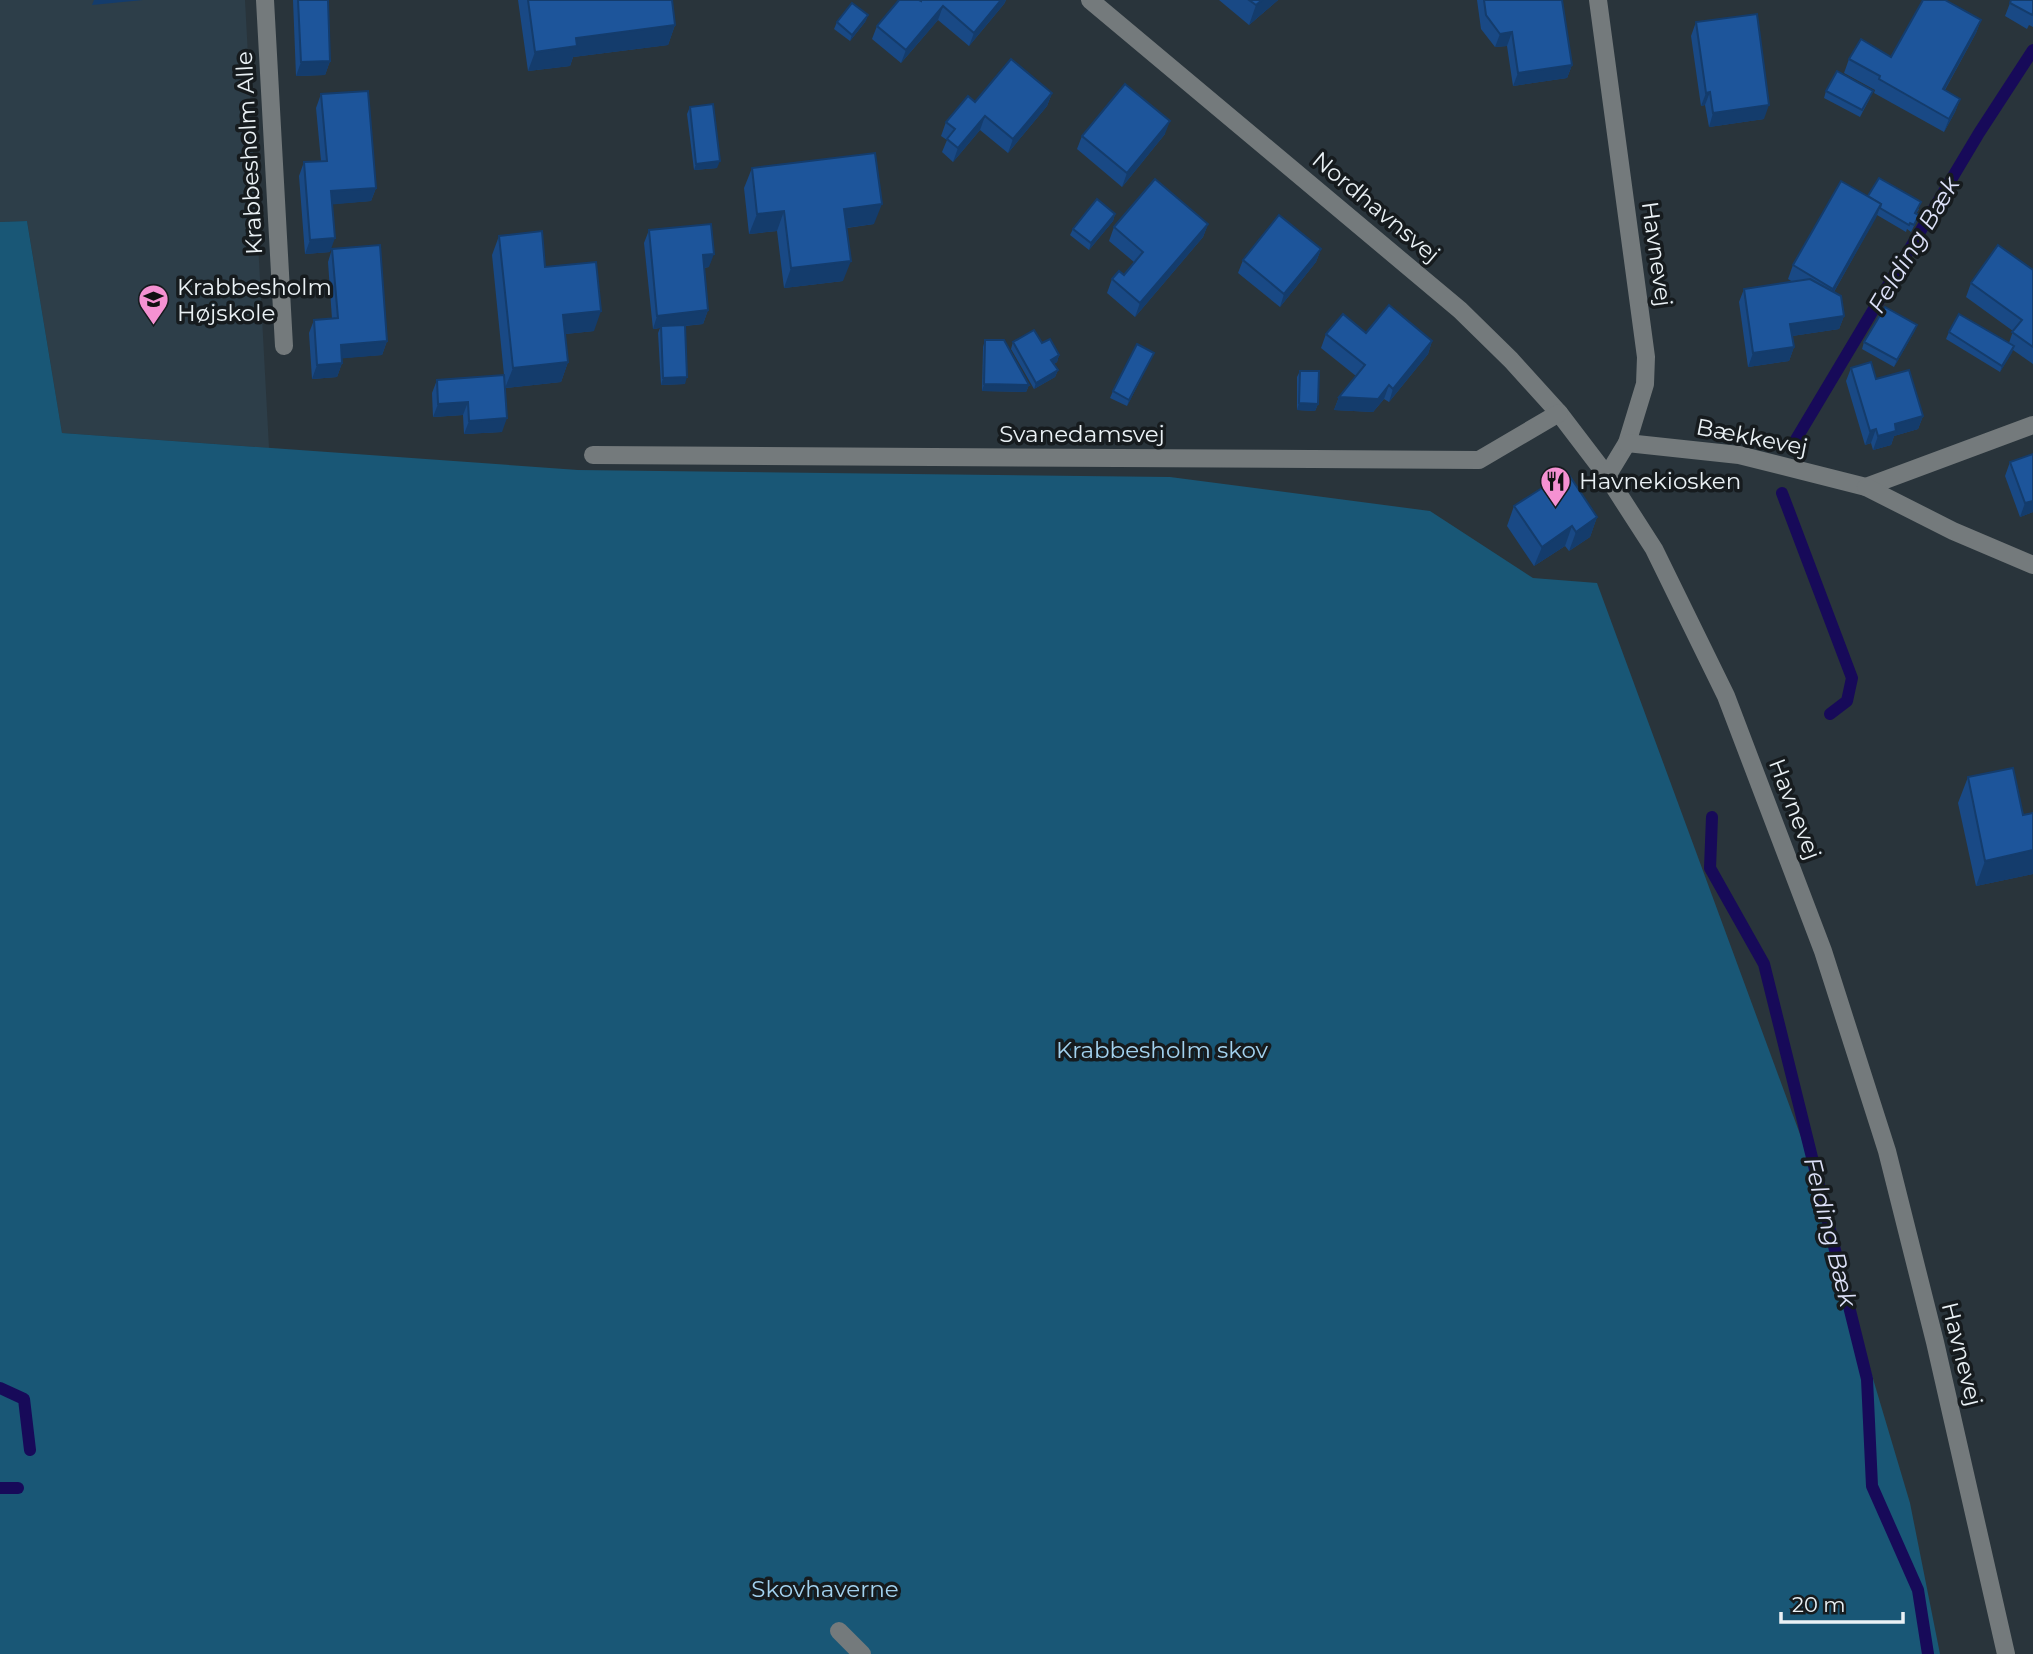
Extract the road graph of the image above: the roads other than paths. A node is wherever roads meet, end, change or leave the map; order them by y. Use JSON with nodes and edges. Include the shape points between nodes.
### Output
{"nodes":[{"id":1,"x":265,"y":0,"type":"edge"},
{"id":2,"x":1090,"y":0,"type":"edge"},
{"id":3,"x":1598,"y":0,"type":"edge"},
{"id":4,"x":284,"y":346,"type":"dead end"},
{"id":5,"x":1559,"y":413,"type":"junction"},
{"id":6,"x":2033,"y":425,"type":"edge"},
{"id":7,"x":1627,"y":443,"type":"junction"},
{"id":8,"x":593,"y":455,"type":"dead end"},
{"id":9,"x":1607,"y":476,"type":"junction"},
{"id":10,"x":1866,"y":487,"type":"junction"},
{"id":11,"x":2033,"y":565,"type":"edge"},
{"id":12,"x":839,"y":1631,"type":"dead end"},
{"id":13,"x":862,"y":1654,"type":"edge"},
{"id":14,"x":2006,"y":1654,"type":"edge"}],
"edges":[{"from":1,"to":4,"type":"street","name":"Krabbesholm Alle"},
{"from":2,"to":5,"type":"street","name":"Nordhavnsvej","via":[[1460,310]]},
{"from":3,"to":7,"type":"street","name":"Havnevej","via":[[1646,357],[1645,384]]},
{"from":5,"to":8,"type":"street","name":"Svanedamsvej","via":[[1479,460]]},
{"from":5,"to":9,"type":"street","name":"Nordhavnsvej"},
{"from":6,"to":10,"type":"street"},
{"from":7,"to":9,"type":"street","name":"Havnevej"},
{"from":7,"to":10,"type":"street","name":"Bækkevej","via":[[1739,455]]},
{"from":9,"to":14,"type":"street","name":"Havnevej","via":[[1654,549],[1726,696],[1823,951],[1890,1164]]},
{"from":10,"to":11,"type":"street","name":"Bækkevej"},
{"from":12,"to":13,"type":"street"}]}
